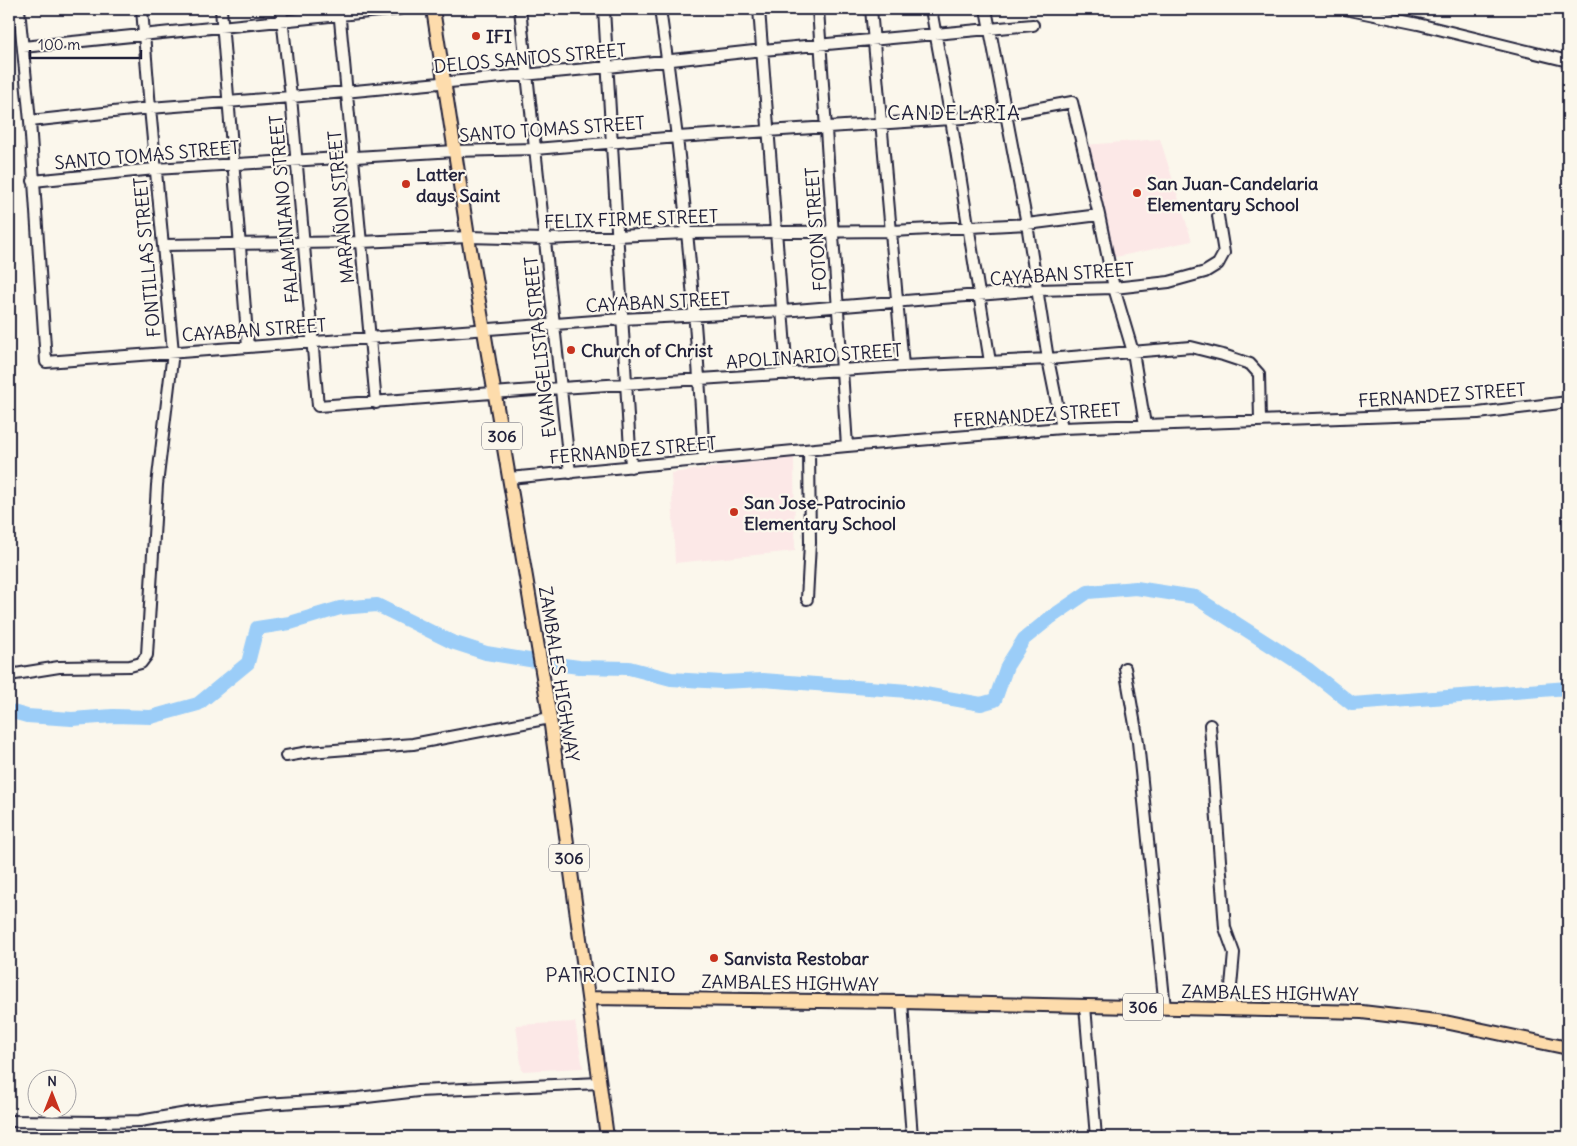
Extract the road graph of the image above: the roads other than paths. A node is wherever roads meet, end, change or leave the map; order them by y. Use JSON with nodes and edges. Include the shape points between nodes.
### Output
{"nodes":[{"id":1,"x":19,"y":9,"type":"edge"},
{"id":2,"x":142,"y":9,"type":"edge"},
{"id":3,"x":221,"y":9,"type":"edge"},
{"id":4,"x":281,"y":9,"type":"edge"},
{"id":5,"x":399,"y":9,"type":"edge"},
{"id":6,"x":433,"y":9,"type":"edge"},
{"id":7,"x":520,"y":9,"type":"edge"},
{"id":8,"x":604,"y":9,"type":"edge"},
{"id":9,"x":660,"y":9,"type":"edge"},
{"id":10,"x":759,"y":9,"type":"edge"},
{"id":11,"x":818,"y":9,"type":"edge"},
{"id":12,"x":871,"y":9,"type":"edge"},
{"id":13,"x":931,"y":9,"type":"edge"},
{"id":14,"x":986,"y":9,"type":"edge"},
{"id":15,"x":1345,"y":9,"type":"edge"},
{"id":16,"x":339,"y":12,"type":"edge"},
{"id":17,"x":283,"y":21,"type":"junction"},
{"id":18,"x":1033,"y":25,"type":"dead end"},
{"id":19,"x":223,"y":27,"type":"junction"},
{"id":20,"x":989,"y":28,"type":"junction"},
{"id":21,"x":935,"y":34,"type":"junction"},
{"id":22,"x":145,"y":36,"type":"junction"},
{"id":23,"x":874,"y":39,"type":"junction"},
{"id":24,"x":821,"y":44,"type":"junction"},
{"id":25,"x":23,"y":47,"type":"junction"},
{"id":26,"x":762,"y":50,"type":"junction"},
{"id":27,"x":668,"y":61,"type":"junction"},
{"id":28,"x":1568,"y":61,"type":"edge"},
{"id":29,"x":608,"y":67,"type":"junction"},
{"id":30,"x":527,"y":75,"type":"junction"},
{"id":31,"x":444,"y":83,"type":"junction"},
{"id":32,"x":347,"y":92,"type":"junction"},
{"id":33,"x":291,"y":97,"type":"junction"},
{"id":34,"x":229,"y":102,"type":"junction"},
{"id":35,"x":150,"y":108,"type":"junction"},
{"id":36,"x":1006,"y":114,"type":"junction"},
{"id":37,"x":951,"y":119,"type":"junction"},
{"id":38,"x":30,"y":122,"type":"junction"},
{"id":39,"x":881,"y":123,"type":"junction"},
{"id":40,"x":825,"y":127,"type":"junction"},
{"id":41,"x":768,"y":131,"type":"junction"},
{"id":42,"x":678,"y":137,"type":"junction"},
{"id":43,"x":612,"y":142,"type":"junction"},
{"id":44,"x":535,"y":149,"type":"junction"},
{"id":45,"x":455,"y":151,"type":"junction"},
{"id":46,"x":352,"y":158,"type":"junction"},
{"id":47,"x":295,"y":161,"type":"junction"},
{"id":48,"x":233,"y":164,"type":"junction"},
{"id":49,"x":156,"y":169,"type":"junction"},
{"id":50,"x":33,"y":181,"type":"junction"},
{"id":51,"x":1099,"y":215,"type":"junction"},
{"id":52,"x":1218,"y":216,"type":"dead end"},
{"id":53,"x":1027,"y":224,"type":"junction"},
{"id":54,"x":969,"y":228,"type":"junction"},
{"id":55,"x":832,"y":231,"type":"junction"},
{"id":56,"x":892,"y":231,"type":"junction"},
{"id":57,"x":776,"y":232,"type":"junction"},
{"id":58,"x":686,"y":234,"type":"junction"},
{"id":59,"x":617,"y":236,"type":"junction"},
{"id":60,"x":468,"y":237,"type":"junction"},
{"id":61,"x":545,"y":239,"type":"junction"},
{"id":62,"x":361,"y":242,"type":"junction"},
{"id":63,"x":303,"y":243,"type":"junction"},
{"id":64,"x":239,"y":244,"type":"junction"},
{"id":65,"x":163,"y":245,"type":"junction"},
{"id":66,"x":1114,"y":288,"type":"junction"},
{"id":67,"x":1038,"y":290,"type":"junction"},
{"id":68,"x":980,"y":295,"type":"junction"},
{"id":69,"x":898,"y":302,"type":"junction"},
{"id":70,"x":838,"y":306,"type":"junction"},
{"id":71,"x":783,"y":311,"type":"junction"},
{"id":72,"x":694,"y":317,"type":"junction"},
{"id":73,"x":622,"y":319,"type":"junction"},
{"id":74,"x":554,"y":324,"type":"junction"},
{"id":75,"x":484,"y":329,"type":"junction"},
{"id":76,"x":370,"y":338,"type":"junction"},
{"id":77,"x":312,"y":342,"type":"junction"},
{"id":78,"x":248,"y":347,"type":"junction"},
{"id":79,"x":173,"y":352,"type":"junction"},
{"id":80,"x":1133,"y":352,"type":"junction"},
{"id":81,"x":1048,"y":359,"type":"junction"},
{"id":82,"x":990,"y":362,"type":"junction"},
{"id":83,"x":903,"y":366,"type":"junction"},
{"id":84,"x":842,"y":370,"type":"junction"},
{"id":85,"x":787,"y":374,"type":"junction"},
{"id":86,"x":700,"y":380,"type":"junction"},
{"id":87,"x":626,"y":384,"type":"junction"},
{"id":88,"x":561,"y":388,"type":"junction"},
{"id":89,"x":495,"y":393,"type":"junction"},
{"id":90,"x":376,"y":402,"type":"junction"},
{"id":91,"x":1568,"y":402,"type":"edge"},
{"id":92,"x":318,"y":406,"type":"joint"},
{"id":93,"x":1260,"y":420,"type":"junction"},
{"id":94,"x":1145,"y":425,"type":"junction"},
{"id":95,"x":1062,"y":428,"type":"junction"},
{"id":96,"x":847,"y":446,"type":"junction"},
{"id":97,"x":809,"y":450,"type":"junction"},
{"id":98,"x":704,"y":460,"type":"junction"},
{"id":99,"x":631,"y":467,"type":"junction"},
{"id":100,"x":570,"y":472,"type":"junction"},
{"id":101,"x":509,"y":478,"type":"junction"},
{"id":102,"x":807,"y":599,"type":"dead end"},
{"id":103,"x":1125,"y":668,"type":"dead end"},
{"id":104,"x":9,"y":675,"type":"edge"},
{"id":105,"x":550,"y":718,"type":"junction"},
{"id":106,"x":1210,"y":725,"type":"dead end"},
{"id":107,"x":286,"y":756,"type":"dead end"},
{"id":108,"x":589,"y":998,"type":"junction"},
{"id":109,"x":902,"y":1002,"type":"junction"},
{"id":110,"x":1085,"y":1006,"type":"junction"},
{"id":111,"x":1164,"y":1008,"type":"junction"},
{"id":112,"x":1229,"y":1009,"type":"junction"},
{"id":113,"x":1568,"y":1048,"type":"edge"},
{"id":114,"x":600,"y":1083,"type":"junction"},
{"id":115,"x":9,"y":1121,"type":"edge"},
{"id":116,"x":607,"y":1137,"type":"edge"},
{"id":117,"x":912,"y":1137,"type":"edge"},
{"id":118,"x":1096,"y":1137,"type":"edge"}],
"edges":[{"from":1,"to":25,"type":"street"},
{"from":2,"to":22,"type":"street","name":"FONTILLAS STREET"},
{"from":3,"to":19,"type":"street"},
{"from":4,"to":17,"type":"street","name":"FALAMINIANO STREET"},
{"from":5,"to":16,"type":"street"},
{"from":6,"to":31,"type":"main road","name":"ZAMBALES HIGHWAY","number":"306"},
{"from":7,"to":30,"type":"street","name":"EVANGELISTA STREET"},
{"from":8,"to":29,"type":"street"},
{"from":9,"to":27,"type":"street"},
{"from":10,"to":26,"type":"street"},
{"from":11,"to":24,"type":"street","name":"FOTON STREET"},
{"from":12,"to":23,"type":"street"},
{"from":13,"to":21,"type":"street"},
{"from":14,"to":20,"type":"street"},
{"from":15,"to":28,"type":"street"},
{"from":16,"to":17,"type":"street"},
{"from":16,"to":32,"type":"street","name":"MARAÑON STREET"},
{"from":17,"to":19,"type":"street"},
{"from":17,"to":33,"type":"street","name":"FALAMINIANO STREET"},
{"from":18,"to":20,"type":"street","name":"DELOS SANTOS STREET"},
{"from":19,"to":22,"type":"street"},
{"from":19,"to":34,"type":"street"},
{"from":20,"to":21,"type":"street","name":"DELOS SANTOS STREET"},
{"from":20,"to":36,"type":"street"},
{"from":21,"to":23,"type":"street","name":"DELOS SANTOS STREET"},
{"from":21,"to":37,"type":"street"},
{"from":22,"to":25,"type":"street"},
{"from":22,"to":35,"type":"street","name":"FONTILLAS STREET"},
{"from":23,"to":24,"type":"street","name":"DELOS SANTOS STREET"},
{"from":23,"to":39,"type":"street"},
{"from":24,"to":26,"type":"street","name":"DELOS SANTOS STREET"},
{"from":24,"to":40,"type":"street","name":"FOTON STREET"},
{"from":25,"to":38,"type":"street"},
{"from":26,"to":27,"type":"street","name":"DELOS SANTOS STREET"},
{"from":26,"to":41,"type":"street"},
{"from":27,"to":29,"type":"street","name":"DELOS SANTOS STREET"},
{"from":27,"to":42,"type":"street"},
{"from":29,"to":30,"type":"street","name":"DELOS SANTOS STREET"},
{"from":29,"to":43,"type":"street"},
{"from":30,"to":31,"type":"street","name":"DELOS SANTOS STREET"},
{"from":30,"to":44,"type":"street","name":"EVANGELISTA STREET"},
{"from":31,"to":32,"type":"street","name":"DELOS SANTOS STREET"},
{"from":31,"to":45,"type":"main road","name":"ZAMBALES HIGHWAY","number":"306"},
{"from":32,"to":33,"type":"street","name":"DELOS SANTOS STREET"},
{"from":32,"to":46,"type":"street","name":"MARAÑON STREET"},
{"from":33,"to":34,"type":"street","name":"DELOS SANTOS STREET"},
{"from":33,"to":47,"type":"street","name":"FALAMINIANO STREET"},
{"from":34,"to":35,"type":"street","name":"DELOS SANTOS STREET"},
{"from":34,"to":48,"type":"street"},
{"from":35,"to":38,"type":"street","name":"DELOS SANTOS STREET"},
{"from":35,"to":49,"type":"street","name":"FONTILLAS STREET"},
{"from":36,"to":37,"type":"street","name":"SANTO TOMAS STREET"},
{"from":36,"to":51,"type":"street","name":"SANTO TOMAS STREET","via":[[1072,102]]},
{"from":36,"to":53,"type":"street"},
{"from":37,"to":39,"type":"street","name":"SANTO TOMAS STREET"},
{"from":37,"to":54,"type":"street"},
{"from":38,"to":50,"type":"street"},
{"from":39,"to":40,"type":"street","name":"SANTO TOMAS STREET"},
{"from":39,"to":56,"type":"street"},
{"from":40,"to":41,"type":"street","name":"SANTO TOMAS STREET"},
{"from":40,"to":55,"type":"street","name":"FOTON STREET"},
{"from":41,"to":42,"type":"street","name":"SANTO TOMAS STREET"},
{"from":41,"to":57,"type":"street"},
{"from":42,"to":43,"type":"street","name":"SANTO TOMAS STREET"},
{"from":42,"to":58,"type":"street"},
{"from":43,"to":44,"type":"street","name":"SANTO TOMAS STREET"},
{"from":43,"to":59,"type":"street"},
{"from":44,"to":45,"type":"street","name":"SANTO TOMAS STREET"},
{"from":44,"to":61,"type":"street","name":"EVANGELISTA STREET"},
{"from":45,"to":46,"type":"street","name":"SANTO TOMAS STREET"},
{"from":45,"to":60,"type":"main road","name":"ZAMBALES HIGHWAY","number":"306"},
{"from":46,"to":47,"type":"street","name":"SANTO TOMAS STREET"},
{"from":46,"to":62,"type":"street","name":"MARAÑON STREET"},
{"from":47,"to":48,"type":"street","name":"SANTO TOMAS STREET"},
{"from":47,"to":63,"type":"street","name":"FALAMINIANO STREET"},
{"from":48,"to":49,"type":"street","name":"SANTO TOMAS STREET"},
{"from":48,"to":64,"type":"street"},
{"from":49,"to":50,"type":"street","name":"SANTO TOMAS STREET"},
{"from":49,"to":65,"type":"street","name":"FONTILLAS STREET"},
{"from":50,"to":79,"type":"street","name":"CAYABAN STREET","via":[[46,362]]},
{"from":51,"to":53,"type":"street","name":"FELIX FIRME STREET"},
{"from":51,"to":66,"type":"street"},
{"from":52,"to":66,"type":"street","name":"CAYABAN STREET","via":[[1224,252],[1218,264],[1206,272],[1178,280]]},
{"from":53,"to":54,"type":"street","name":"FELIX FIRME STREET"},
{"from":53,"to":67,"type":"street"},
{"from":54,"to":56,"type":"street","name":"FELIX FIRME STREET"},
{"from":54,"to":68,"type":"street"},
{"from":55,"to":56,"type":"street","name":"FELIX FIRME STREET"},
{"from":55,"to":57,"type":"street","name":"FELIX FIRME STREET"},
{"from":55,"to":70,"type":"street","name":"FOTON STREET"},
{"from":56,"to":69,"type":"street"},
{"from":57,"to":58,"type":"street","name":"FELIX FIRME STREET"},
{"from":57,"to":71,"type":"street"},
{"from":58,"to":59,"type":"street","name":"FELIX FIRME STREET"},
{"from":58,"to":72,"type":"street"},
{"from":59,"to":61,"type":"street","name":"FELIX FIRME STREET"},
{"from":59,"to":73,"type":"street"},
{"from":60,"to":61,"type":"street","name":"FELIX FIRME STREET"},
{"from":60,"to":62,"type":"street","name":"FELIX FIRME STREET"},
{"from":60,"to":75,"type":"main road","name":"ZAMBALES HIGHWAY","number":"306"},
{"from":61,"to":74,"type":"street","name":"EVANGELISTA STREET"},
{"from":62,"to":63,"type":"street","name":"FELIX FIRME STREET"},
{"from":62,"to":76,"type":"street","name":"MARAÑON STREET"},
{"from":63,"to":64,"type":"street","name":"FELIX FIRME STREET"},
{"from":63,"to":77,"type":"street","name":"FALAMINIANO STREET"},
{"from":64,"to":65,"type":"street","name":"FELIX FIRME STREET"},
{"from":64,"to":78,"type":"street"},
{"from":65,"to":79,"type":"street","name":"FONTILLAS STREET"},
{"from":66,"to":67,"type":"street","name":"CAYABAN STREET"},
{"from":66,"to":80,"type":"street"},
{"from":67,"to":68,"type":"street","name":"CAYABAN STREET"},
{"from":67,"to":81,"type":"street"},
{"from":68,"to":69,"type":"street","name":"CAYABAN STREET"},
{"from":68,"to":82,"type":"street"},
{"from":69,"to":70,"type":"street","name":"CAYABAN STREET"},
{"from":69,"to":83,"type":"street"},
{"from":70,"to":71,"type":"street","name":"CAYABAN STREET"},
{"from":70,"to":84,"type":"street","name":"FOTON STREET"},
{"from":71,"to":72,"type":"street","name":"CAYABAN STREET"},
{"from":71,"to":85,"type":"street"},
{"from":72,"to":73,"type":"street","name":"CAYABAN STREET"},
{"from":72,"to":86,"type":"street"},
{"from":73,"to":74,"type":"street","name":"CAYABAN STREET"},
{"from":73,"to":87,"type":"street"},
{"from":74,"to":75,"type":"street","name":"CAYABAN STREET"},
{"from":74,"to":88,"type":"street","name":"EVANGELISTA STREET"},
{"from":75,"to":76,"type":"street","name":"CAYABAN STREET"},
{"from":75,"to":89,"type":"main road","name":"ZAMBALES HIGHWAY","number":"306"},
{"from":76,"to":77,"type":"street","name":"CAYABAN STREET"},
{"from":76,"to":90,"type":"street","name":"MARAÑON STREET"},
{"from":77,"to":78,"type":"street","name":"CAYABAN STREET"},
{"from":77,"to":92,"type":"street","name":"FALAMINIANO STREET"},
{"from":78,"to":79,"type":"street","name":"CAYABAN STREET"},
{"from":79,"to":104,"type":"street","name":"FONTILLAS STREET","via":[[157,485],[147,655],[141,663],[130,666],[59,667]]},
{"from":80,"to":81,"type":"street","name":"APOLINARIO STREET"},
{"from":80,"to":93,"type":"street","name":"APOLINARIO STREET","via":[[1191,347],[1250,364],[1259,374]]},
{"from":80,"to":94,"type":"street"},
{"from":81,"to":82,"type":"street","name":"APOLINARIO STREET"},
{"from":81,"to":95,"type":"street"},
{"from":82,"to":83,"type":"street","name":"APOLINARIO STREET"},
{"from":83,"to":84,"type":"street","name":"APOLINARIO STREET"},
{"from":84,"to":85,"type":"street","name":"APOLINARIO STREET"},
{"from":84,"to":96,"type":"street","name":"FOTON STREET"},
{"from":85,"to":86,"type":"street","name":"APOLINARIO STREET"},
{"from":86,"to":87,"type":"street","name":"APOLINARIO STREET"},
{"from":86,"to":98,"type":"street"},
{"from":87,"to":88,"type":"street","name":"APOLINARIO STREET"},
{"from":87,"to":99,"type":"street"},
{"from":88,"to":89,"type":"street","name":"APOLINARIO STREET"},
{"from":88,"to":100,"type":"street","name":"EVANGELISTA STREET"},
{"from":89,"to":90,"type":"street","name":"APOLINARIO STREET"},
{"from":89,"to":101,"type":"main road","name":"ZAMBALES HIGHWAY","number":"306"},
{"from":90,"to":92,"type":"street","name":"APOLINARIO STREET"},
{"from":91,"to":93,"type":"street","name":"FERNANDEZ STREET","via":[[1478,413]]},
{"from":93,"to":94,"type":"street","name":"FERNANDEZ STREET"},
{"from":94,"to":95,"type":"street","name":"FERNANDEZ STREET"},
{"from":95,"to":96,"type":"street","name":"FERNANDEZ STREET"},
{"from":96,"to":97,"type":"street","name":"FERNANDEZ STREET"},
{"from":97,"to":98,"type":"street","name":"FERNANDEZ STREET"},
{"from":97,"to":102,"type":"street"},
{"from":98,"to":99,"type":"street","name":"FERNANDEZ STREET"},
{"from":99,"to":100,"type":"street","name":"FERNANDEZ STREET"},
{"from":100,"to":101,"type":"street","name":"FERNANDEZ STREET"},
{"from":101,"to":105,"type":"main road","name":"ZAMBALES HIGHWAY","number":"306"},
{"from":103,"to":111,"type":"street","via":[[1138,742]]},
{"from":105,"to":107,"type":"street","via":[[413,744]]},
{"from":105,"to":108,"type":"main road","name":"ZAMBALES HIGHWAY","number":"306"},
{"from":106,"to":112,"type":"street","via":[[1224,928],[1234,953]]},
{"from":108,"to":109,"type":"main road","name":"ZAMBALES HIGHWAY","number":"306"},
{"from":108,"to":114,"type":"main road"},
{"from":109,"to":110,"type":"main road","name":"ZAMBALES HIGHWAY","number":"306"},
{"from":109,"to":117,"type":"street"},
{"from":110,"to":111,"type":"main road","name":"ZAMBALES HIGHWAY","number":"306"},
{"from":110,"to":118,"type":"street"},
{"from":111,"to":112,"type":"main road","name":"ZAMBALES HIGHWAY","number":"306"},
{"from":112,"to":113,"type":"main road","name":"ZAMBALES HIGHWAY","number":"306","via":[[1404,1016]]},
{"from":114,"to":115,"type":"street","via":[[427,1091],[266,1104],[140,1121]]},
{"from":114,"to":116,"type":"main road"}]}
